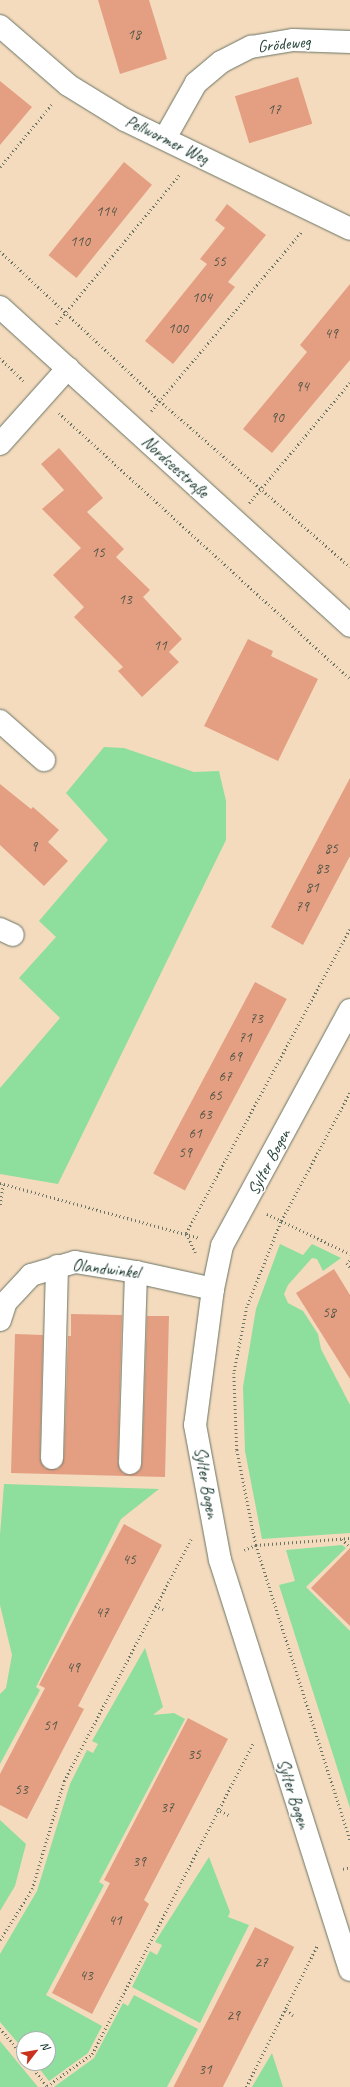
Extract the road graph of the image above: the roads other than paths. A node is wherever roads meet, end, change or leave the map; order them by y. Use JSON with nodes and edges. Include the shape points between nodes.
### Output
{"nodes":[{"id":1,"x":0,"y":26,"type":"edge"},
{"id":2,"x":350,"y":42,"type":"edge"},
{"id":3,"x":165,"y":138,"type":"junction"},
{"id":4,"x":350,"y":229,"type":"edge"},
{"id":5,"x":0,"y":307,"type":"edge"},
{"id":6,"x":68,"y":368,"type":"junction"},
{"id":7,"x":0,"y":444,"type":"edge"},
{"id":8,"x":350,"y":626,"type":"edge"},
{"id":9,"x":0,"y":721,"type":"edge"},
{"id":10,"x":44,"y":760,"type":"dead end"},
{"id":11,"x":350,"y":1010,"type":"edge"},
{"id":12,"x":57,"y":1266,"type":"junction"},
{"id":13,"x":136,"y":1272,"type":"junction"},
{"id":14,"x":213,"y":1289,"type":"junction"},
{"id":15,"x":0,"y":1320,"type":"edge"},
{"id":16,"x":52,"y":1458,"type":"dead end"},
{"id":17,"x":130,"y":1463,"type":"dead end"},
{"id":18,"x":350,"y":1970,"type":"edge"}],
"edges":[{"from":1,"to":3,"type":"street","name":"Pellwormer Weg","via":[[68,85],[125,120]]},
{"from":2,"to":3,"type":"street","name":"Grödeweg","via":[[293,40],[251,47],[221,62],[196,84]]},
{"from":3,"to":4,"type":"street","name":"Pellwormer Weg"},
{"from":5,"to":6,"type":"street","name":"Nordseestraße"},
{"from":6,"to":7,"type":"street"},
{"from":6,"to":8,"type":"street","name":"Nordseestraße"},
{"from":9,"to":10,"type":"street"},
{"from":11,"to":14,"type":"street","name":"Sylter Bogen","via":[[222,1246]]},
{"from":12,"to":13,"type":"street","name":"Olandwinkel","via":[[75,1262]]},
{"from":12,"to":15,"type":"street","name":"Olandwinkel","via":[[31,1275],[18,1285],[6,1302]]},
{"from":12,"to":16,"type":"street"},
{"from":13,"to":14,"type":"street","name":"Olandwinkel"},
{"from":13,"to":17,"type":"street"},
{"from":14,"to":18,"type":"street","name":"Sylter Bogen","via":[[195,1425],[220,1560]]}]}
